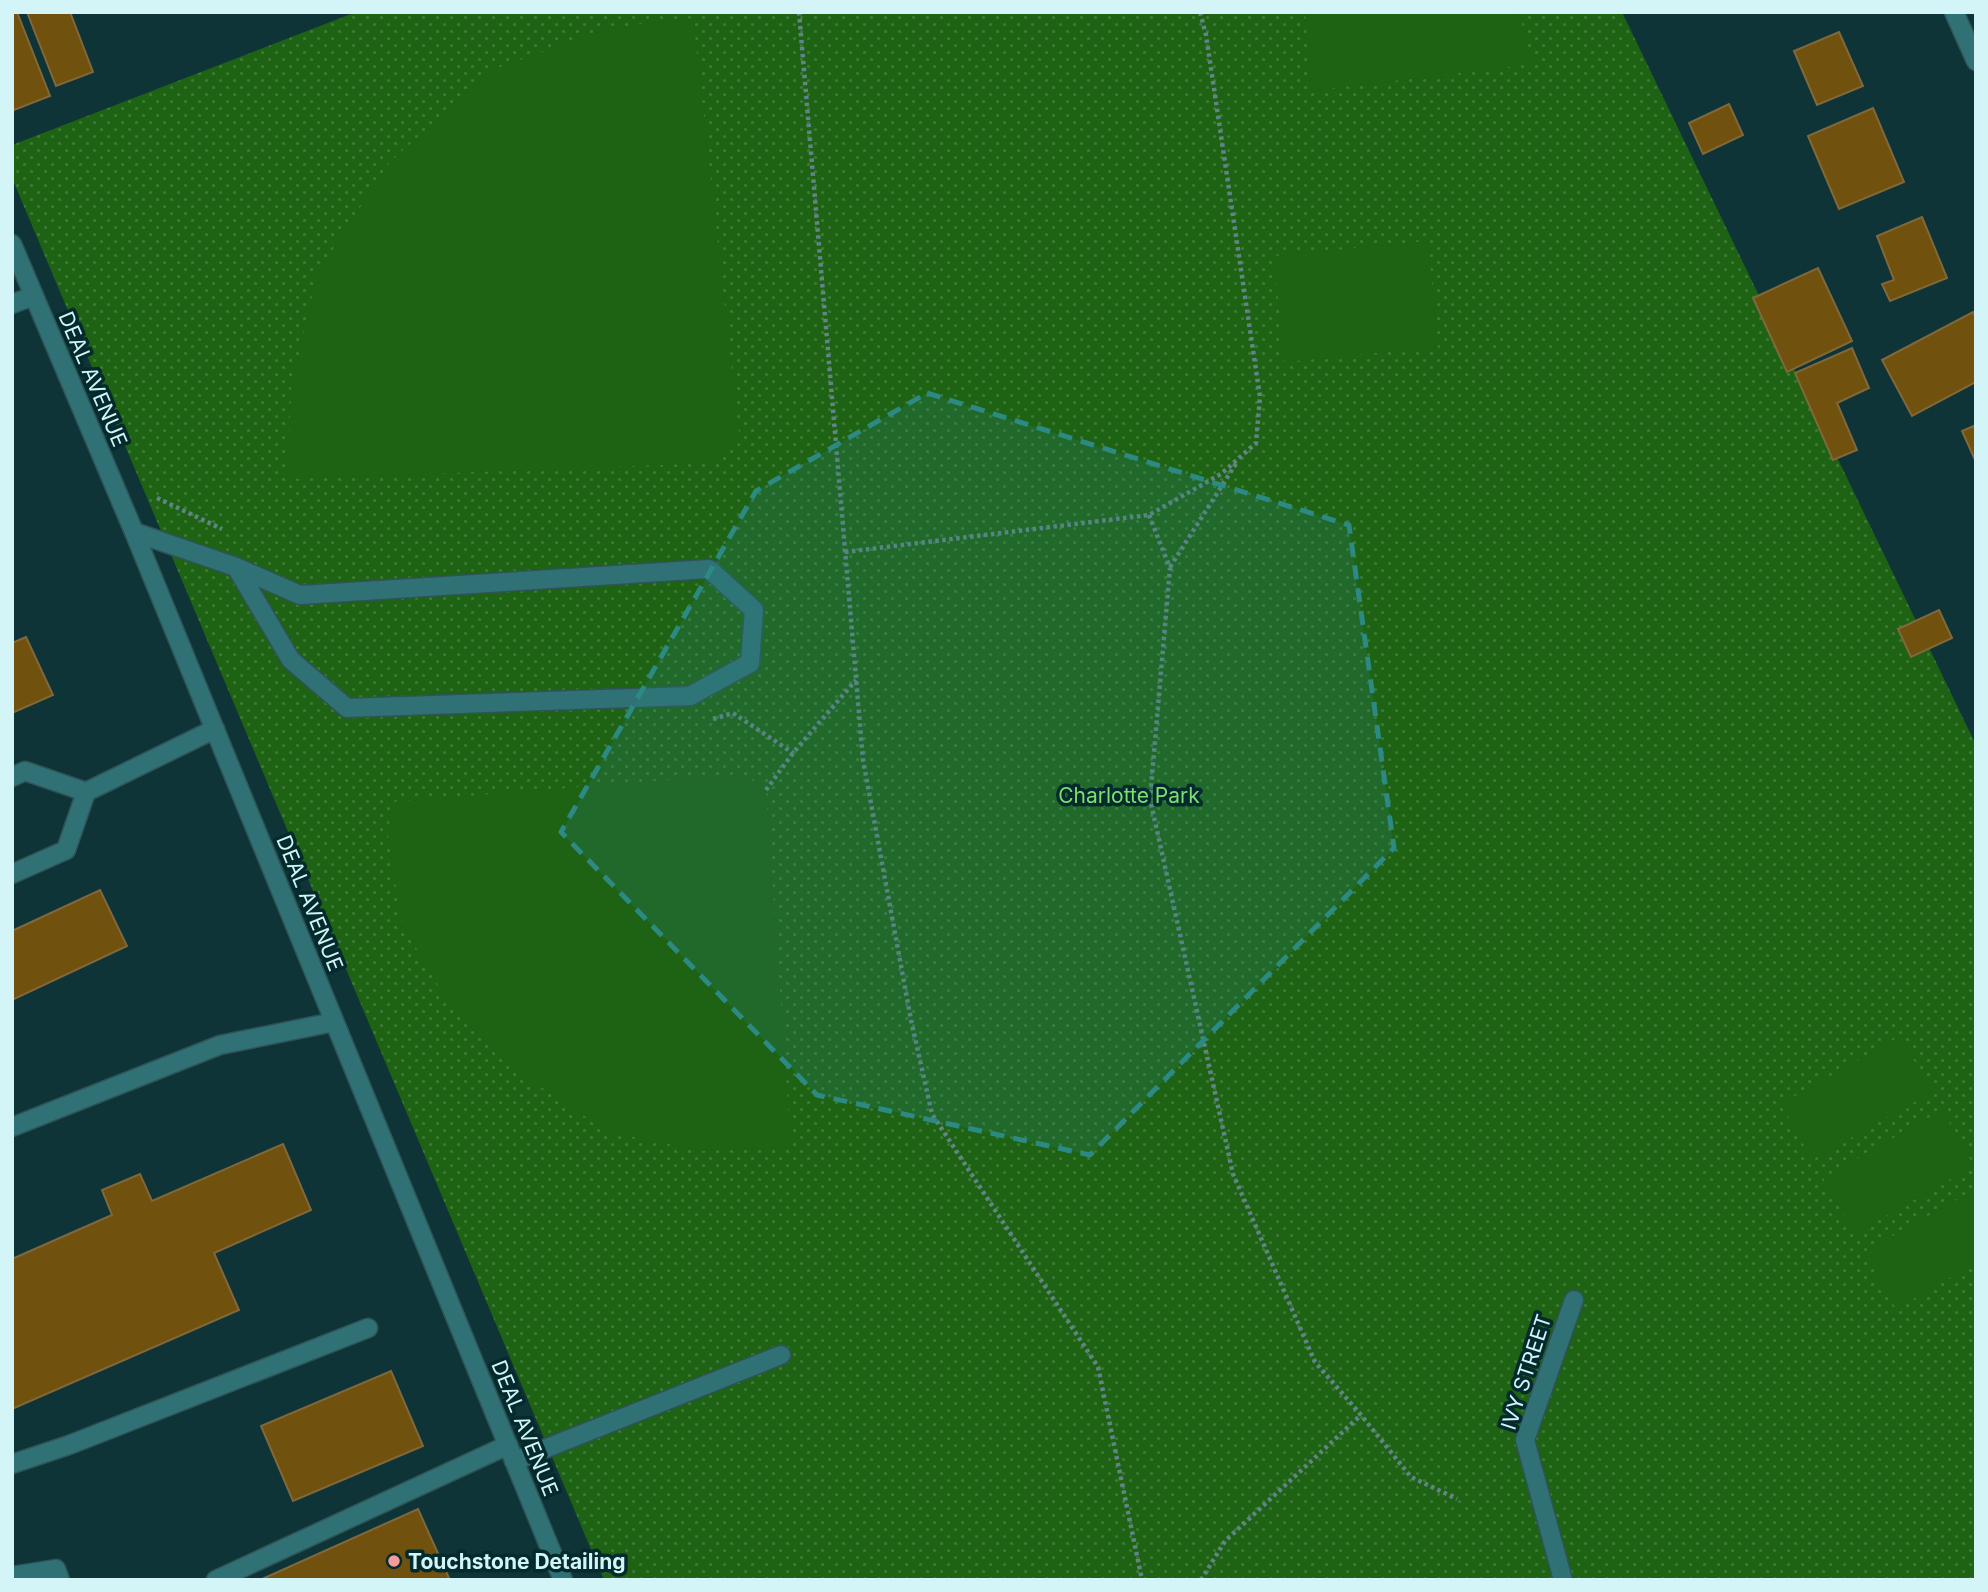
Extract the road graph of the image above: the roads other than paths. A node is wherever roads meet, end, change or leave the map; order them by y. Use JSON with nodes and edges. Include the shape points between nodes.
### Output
{"nodes":[{"id":1,"x":1954,"y":12,"type":"edge"},
{"id":2,"x":1976,"y":61,"type":"edge"},
{"id":3,"x":12,"y":244,"type":"edge"},
{"id":4,"x":33,"y":296,"type":"junction"},
{"id":5,"x":12,"y":304,"type":"edge"},
{"id":6,"x":134,"y":532,"type":"junction"},
{"id":7,"x":236,"y":567,"type":"junction"},
{"id":8,"x":215,"y":729,"type":"junction"},
{"id":9,"x":12,"y":777,"type":"edge"},
{"id":10,"x":86,"y":792,"type":"junction"},
{"id":11,"x":12,"y":874,"type":"edge"},
{"id":12,"x":334,"y":1022,"type":"junction"},
{"id":13,"x":12,"y":1127,"type":"edge"},
{"id":14,"x":1574,"y":1300,"type":"dead end"},
{"id":15,"x":368,"y":1328,"type":"dead end"},
{"id":16,"x":780,"y":1355,"type":"dead end"},
{"id":17,"x":511,"y":1453,"type":"junction"},
{"id":18,"x":12,"y":1464,"type":"edge"},
{"id":19,"x":12,"y":1576,"type":"edge"},
{"id":20,"x":60,"y":1580,"type":"edge"},
{"id":21,"x":216,"y":1580,"type":"edge"},
{"id":22,"x":563,"y":1580,"type":"edge"},
{"id":23,"x":1563,"y":1580,"type":"edge"}],
"edges":[{"from":1,"to":2,"type":"street"},
{"from":3,"to":4,"type":"street","name":"DEAL AVENUE"},
{"from":4,"to":5,"type":"street"},
{"from":4,"to":6,"type":"street","name":"DEAL AVENUE"},
{"from":6,"to":7,"type":"street"},
{"from":6,"to":8,"type":"street","name":"DEAL AVENUE"},
{"from":7,"to":7,"type":"street","via":[[300,595],[709,569],[754,610],[750,663],[690,695],[347,708],[291,660]]},
{"from":8,"to":10,"type":"street"},
{"from":8,"to":12,"type":"street","name":"DEAL AVENUE"},
{"from":9,"to":10,"type":"street","via":[[25,771]]},
{"from":10,"to":11,"type":"street","via":[[66,849]]},
{"from":12,"to":13,"type":"street","via":[[220,1045]]},
{"from":12,"to":17,"type":"street","name":"DEAL AVENUE"},
{"from":14,"to":23,"type":"street","name":"IVY STREET","via":[[1525,1440]]},
{"from":15,"to":18,"type":"street"},
{"from":16,"to":17,"type":"street"},
{"from":17,"to":21,"type":"street"},
{"from":17,"to":22,"type":"street","name":"DEAL AVENUE"},
{"from":19,"to":20,"type":"street","via":[[56,1569]]}]}
